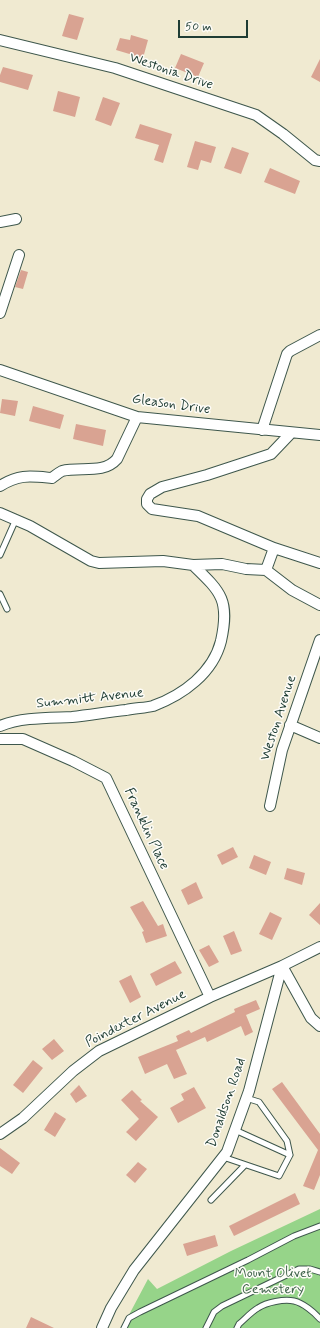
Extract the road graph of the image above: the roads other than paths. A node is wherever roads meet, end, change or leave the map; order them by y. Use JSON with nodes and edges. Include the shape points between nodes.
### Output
{"nodes":[{"id":1,"x":0,"y":40,"type":"edge"},
{"id":2,"x":320,"y":161,"type":"edge"},
{"id":3,"x":16,"y":219,"type":"dead end"},
{"id":4,"x":0,"y":222,"type":"edge"},
{"id":5,"x":19,"y":255,"type":"dead end"},
{"id":6,"x":0,"y":313,"type":"edge"},
{"id":7,"x":320,"y":335,"type":"edge"},
{"id":8,"x":0,"y":370,"type":"edge"},
{"id":9,"x":137,"y":418,"type":"junction"},
{"id":10,"x":262,"y":430,"type":"junction"},
{"id":11,"x":291,"y":433,"type":"junction"},
{"id":12,"x":320,"y":435,"type":"edge"},
{"id":13,"x":0,"y":486,"type":"edge"},
{"id":14,"x":0,"y":514,"type":"edge"},
{"id":15,"x":16,"y":520,"type":"junction"},
{"id":16,"x":274,"y":548,"type":"junction"},
{"id":17,"x":0,"y":555,"type":"edge"},
{"id":18,"x":320,"y":562,"type":"edge"},
{"id":19,"x":193,"y":565,"type":"junction"},
{"id":20,"x":266,"y":570,"type":"junction"},
{"id":21,"x":0,"y":594,"type":"edge"},
{"id":22,"x":320,"y":605,"type":"edge"},
{"id":23,"x":7,"y":609,"type":"dead end"},
{"id":24,"x":320,"y":640,"type":"edge"},
{"id":25,"x":290,"y":725,"type":"junction"},
{"id":26,"x":0,"y":726,"type":"edge"},
{"id":27,"x":320,"y":738,"type":"edge"},
{"id":28,"x":0,"y":739,"type":"edge"},
{"id":29,"x":270,"y":806,"type":"dead end"},
{"id":30,"x":320,"y":947,"type":"edge"},
{"id":31,"x":282,"y":966,"type":"junction"},
{"id":32,"x":210,"y":997,"type":"junction"},
{"id":33,"x":320,"y":1026,"type":"edge"},
{"id":34,"x":246,"y":1098,"type":"junction"},
{"id":35,"x":235,"y":1130,"type":"junction"},
{"id":36,"x":0,"y":1134,"type":"edge"},
{"id":37,"x":290,"y":1155,"type":"junction"},
{"id":38,"x":223,"y":1157,"type":"junction"},
{"id":39,"x":245,"y":1164,"type":"junction"},
{"id":40,"x":211,"y":1200,"type":"dead end"},
{"id":41,"x":320,"y":1226,"type":"edge"},
{"id":42,"x":320,"y":1272,"type":"edge"},
{"id":43,"x":320,"y":1318,"type":"edge"},
{"id":44,"x":102,"y":1328,"type":"edge"},
{"id":45,"x":124,"y":1328,"type":"edge"},
{"id":46,"x":206,"y":1328,"type":"edge"},
{"id":47,"x":237,"y":1328,"type":"edge"}],
"edges":[{"from":1,"to":2,"type":"street","name":"Westonia Drive","via":[[115,68],[256,115],[315,160]]},
{"from":3,"to":4,"type":"street"},
{"from":5,"to":6,"type":"street"},
{"from":7,"to":10,"type":"street","via":[[287,354]]},
{"from":8,"to":9,"type":"street","name":"Gleason Drive"},
{"from":9,"to":10,"type":"street","name":"Gleason Drive"},
{"from":9,"to":13,"type":"street","via":[[117,459],[107,467],[72,469],[52,478],[15,478]]},
{"from":10,"to":11,"type":"street","name":"Gleason Drive"},
{"from":11,"to":12,"type":"street","name":"Gleason Drive"},
{"from":11,"to":16,"type":"street","via":[[271,454],[162,488],[150,494],[147,499],[147,504],[152,509],[198,516]]},
{"from":14,"to":15,"type":"street"},
{"from":15,"to":17,"type":"lane"},
{"from":15,"to":19,"type":"street","via":[[91,561],[163,561]]},
{"from":16,"to":18,"type":"street"},
{"from":16,"to":20,"type":"street"},
{"from":19,"to":20,"type":"street","via":[[222,564]]},
{"from":19,"to":26,"type":"street","name":"Summitt Avenue","via":[[221,595],[224,617],[218,652],[193,684],[152,706],[12,722]]},
{"from":20,"to":22,"type":"street","via":[[292,590]]},
{"from":21,"to":23,"type":"lane"},
{"from":24,"to":25,"type":"street","name":"Weston Avenue"},
{"from":25,"to":27,"type":"street"},
{"from":25,"to":29,"type":"street","name":"Weston Avenue"},
{"from":28,"to":32,"type":"street","name":"Franklin Place","via":[[24,739],[106,778]]},
{"from":30,"to":31,"type":"street"},
{"from":31,"to":32,"type":"street","name":"Poindexter Avenue"},
{"from":31,"to":33,"type":"street","via":[[311,1018]]},
{"from":31,"to":34,"type":"street","name":"Donaldson Road"},
{"from":32,"to":36,"type":"street","name":"Poindexter Avenue","via":[[99,1051],[23,1118]]},
{"from":34,"to":35,"type":"street","name":"Donaldson Road"},
{"from":34,"to":37,"type":"lane","via":[[259,1102],[287,1141]]},
{"from":35,"to":37,"type":"lane"},
{"from":35,"to":38,"type":"street","name":"Donaldson Road"},
{"from":37,"to":39,"type":"lane","via":[[278,1176]]},
{"from":38,"to":39,"type":"lane"},
{"from":38,"to":44,"type":"street","name":"Donaldson Road","via":[[134,1270]]},
{"from":39,"to":40,"type":"lane"},
{"from":41,"to":45,"type":"lane","via":[[294,1236],[140,1312],[129,1318]]},
{"from":42,"to":46,"type":"lane","via":[[299,1269],[244,1294],[214,1312]]},
{"from":43,"to":47,"type":"lane","via":[[294,1301],[271,1302],[258,1307]]}]}
